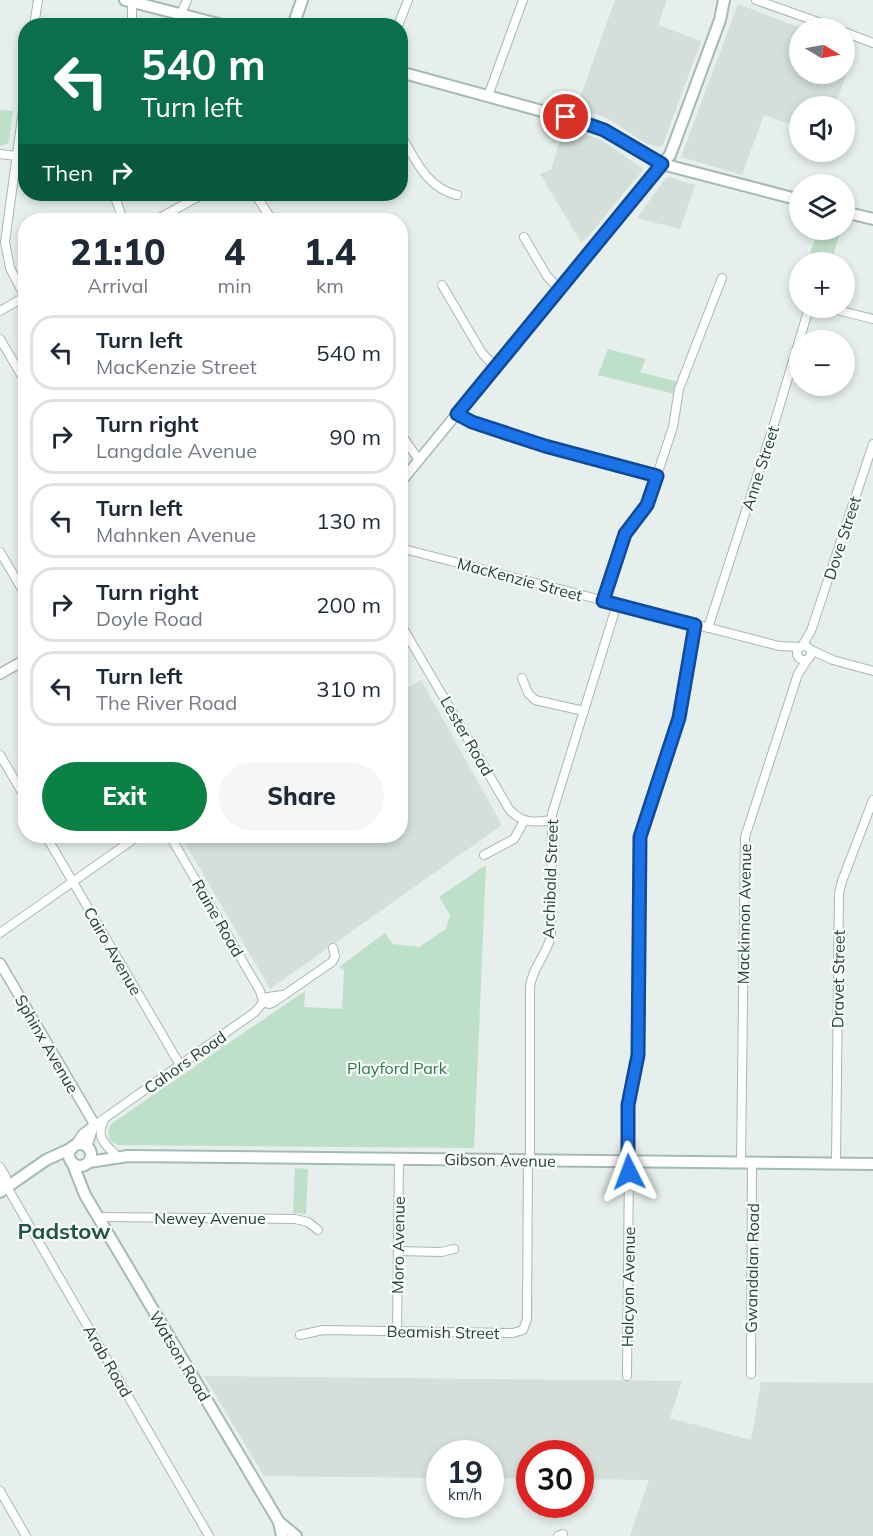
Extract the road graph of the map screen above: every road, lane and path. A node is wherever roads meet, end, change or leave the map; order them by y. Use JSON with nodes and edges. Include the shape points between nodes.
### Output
{"nodes":[{"id":1,"x":38,"y":0,"type":"edge"},
{"id":2,"x":187,"y":0,"type":"edge"},
{"id":3,"x":302,"y":0,"type":"edge"},
{"id":4,"x":408,"y":0,"type":"edge"},
{"id":5,"x":523,"y":0,"type":"edge"},
{"id":6,"x":723,"y":0,"type":"edge"},
{"id":7,"x":733,"y":0,"type":"edge"},
{"id":8,"x":756,"y":0,"type":"edge"},
{"id":9,"x":132,"y":2,"type":"edge"},
{"id":10,"x":181,"y":14,"type":"junction"},
{"id":11,"x":35,"y":18,"type":"edge"},
{"id":12,"x":132,"y":18,"type":"edge"},
{"id":13,"x":196,"y":18,"type":"edge"},
{"id":14,"x":296,"y":18,"type":"edge"},
{"id":15,"x":401,"y":18,"type":"edge"},
{"id":16,"x":807,"y":18,"type":"edge"},
{"id":17,"x":720,"y":20,"type":"junction"},
{"id":18,"x":855,"y":36,"type":"edge"},
{"id":19,"x":873,"y":42,"type":"edge"},
{"id":20,"x":408,"y":74,"type":"edge"},
{"id":21,"x":488,"y":96,"type":"junction"},
{"id":22,"x":18,"y":142,"type":"edge"},
{"id":23,"x":408,"y":147,"type":"edge"},
{"id":24,"x":0,"y":154,"type":"edge"},
{"id":25,"x":16,"y":156,"type":"junction"},
{"id":26,"x":662,"y":164,"type":"junction"},
{"id":27,"x":457,"y":195,"type":"dead end"},
{"id":28,"x":789,"y":197,"type":"edge"},
{"id":29,"x":193,"y":201,"type":"edge"},
{"id":30,"x":176,"y":213,"type":"edge"},
{"id":31,"x":855,"y":215,"type":"edge"},
{"id":32,"x":873,"y":219,"type":"edge"},
{"id":33,"x":524,"y":237,"type":"dead end"},
{"id":34,"x":722,"y":278,"type":"dead end"},
{"id":35,"x":18,"y":283,"type":"edge"},
{"id":36,"x":442,"y":285,"type":"dead end"},
{"id":37,"x":559,"y":289,"type":"junction"},
{"id":38,"x":18,"y":301,"type":"edge"},
{"id":39,"x":0,"y":311,"type":"edge"},
{"id":40,"x":855,"y":315,"type":"edge"},
{"id":41,"x":806,"y":318,"type":"edge"},
{"id":42,"x":873,"y":319,"type":"edge"},
{"id":43,"x":0,"y":339,"type":"edge"},
{"id":44,"x":495,"y":367,"type":"junction"},
{"id":45,"x":18,"y":369,"type":"edge"},
{"id":46,"x":457,"y":414,"type":"junction"},
{"id":47,"x":408,"y":444,"type":"edge"},
{"id":48,"x":873,"y":444,"type":"edge"},
{"id":49,"x":419,"y":460,"type":"junction"},
{"id":50,"x":408,"y":473,"type":"edge"},
{"id":51,"x":657,"y":476,"type":"junction"},
{"id":52,"x":408,"y":551,"type":"edge"},
{"id":53,"x":0,"y":552,"type":"edge"},
{"id":54,"x":18,"y":582,"type":"edge"},
{"id":55,"x":603,"y":601,"type":"junction"},
{"id":56,"x":617,"y":604,"type":"junction"},
{"id":57,"x":695,"y":625,"type":"junction"},
{"id":58,"x":708,"y":628,"type":"junction"},
{"id":59,"x":408,"y":637,"type":"edge"},
{"id":60,"x":779,"y":646,"type":"junction"},
{"id":61,"x":806,"y":648,"type":"junction"},
{"id":62,"x":803,"y":658,"type":"junction"},
{"id":63,"x":833,"y":660,"type":"junction"},
{"id":64,"x":18,"y":664,"type":"edge"},
{"id":65,"x":873,"y":671,"type":"edge"},
{"id":66,"x":0,"y":674,"type":"edge"},
{"id":67,"x":522,"y":678,"type":"dead end"},
{"id":68,"x":584,"y":711,"type":"junction"},
{"id":69,"x":0,"y":755,"type":"edge"},
{"id":70,"x":18,"y":785,"type":"edge"},
{"id":71,"x":873,"y":801,"type":"edge"},
{"id":72,"x":551,"y":820,"type":"junction"},
{"id":73,"x":524,"y":821,"type":"junction"},
{"id":74,"x":50,"y":843,"type":"edge"},
{"id":75,"x":128,"y":843,"type":"edge"},
{"id":76,"x":174,"y":843,"type":"edge"},
{"id":77,"x":484,"y":855,"type":"dead end"},
{"id":78,"x":73,"y":881,"type":"junction"},
{"id":79,"x":0,"y":933,"type":"edge"},
{"id":80,"x":333,"y":948,"type":"dead end"},
{"id":81,"x":0,"y":963,"type":"edge"},
{"id":82,"x":263,"y":1002,"type":"junction"},
{"id":83,"x":180,"y":1065,"type":"junction"},
{"id":84,"x":104,"y":1118,"type":"junction"},
{"id":85,"x":94,"y":1125,"type":"junction"},
{"id":86,"x":81,"y":1147,"type":"junction"},
{"id":87,"x":114,"y":1153,"type":"junction"},
{"id":88,"x":128,"y":1156,"type":"junction"},
{"id":89,"x":399,"y":1159,"type":"junction"},
{"id":90,"x":46,"y":1160,"type":"junction"},
{"id":91,"x":529,"y":1160,"type":"junction"},
{"id":92,"x":72,"y":1161,"type":"junction"},
{"id":93,"x":628,"y":1161,"type":"junction"},
{"id":94,"x":747,"y":1162,"type":"junction"},
{"id":95,"x":86,"y":1163,"type":"junction"},
{"id":96,"x":836,"y":1163,"type":"junction"},
{"id":97,"x":873,"y":1164,"type":"edge"},
{"id":98,"x":0,"y":1167,"type":"edge"},
{"id":99,"x":2,"y":1186,"type":"edge"},
{"id":100,"x":83,"y":1190,"type":"junction"},
{"id":101,"x":98,"y":1217,"type":"junction"},
{"id":102,"x":318,"y":1230,"type":"dead end"},
{"id":103,"x":454,"y":1249,"type":"dead end"},
{"id":104,"x":398,"y":1251,"type":"junction"},
{"id":105,"x":397,"y":1332,"type":"junction"},
{"id":106,"x":300,"y":1335,"type":"dead end"},
{"id":107,"x":751,"y":1374,"type":"dead end"},
{"id":108,"x":627,"y":1376,"type":"dead end"},
{"id":109,"x":0,"y":1491,"type":"edge"},
{"id":110,"x":292,"y":1535,"type":"edge"},
{"id":111,"x":26,"y":1536,"type":"edge"},
{"id":112,"x":209,"y":1536,"type":"edge"}],
"edges":[{"from":1,"to":11,"type":"street"},
{"from":2,"to":10,"type":"street"},
{"from":3,"to":14,"type":"main road"},
{"from":4,"to":15,"type":"street"},
{"from":5,"to":21,"type":"street"},
{"from":6,"to":17,"type":"main road"},
{"from":7,"to":17,"type":"main road"},
{"from":8,"to":16,"type":"street"},
{"from":9,"to":10,"type":"main road"},
{"from":9,"to":12,"type":"street"},
{"from":10,"to":13,"type":"main road"},
{"from":17,"to":26,"type":"main road","via":[[670,155]]},
{"from":18,"to":19,"type":"street"},
{"from":20,"to":21,"type":"main road"},
{"from":21,"to":26,"type":"main road","via":[[599,127]]},
{"from":22,"to":25,"type":"street"},
{"from":23,"to":27,"type":"street","via":[[428,179]]},
{"from":24,"to":25,"type":"street"},
{"from":25,"to":35,"type":"street","via":[[5,242],[10,268]]},
{"from":26,"to":28,"type":"main road"},
{"from":26,"to":37,"type":"street"},
{"from":29,"to":30,"type":"street"},
{"from":31,"to":32,"type":"main road"},
{"from":33,"to":37,"type":"street"},
{"from":34,"to":51,"type":"street","via":[[678,394],[674,422]]},
{"from":36,"to":44,"type":"street"},
{"from":37,"to":44,"type":"street"},
{"from":38,"to":39,"type":"street"},
{"from":40,"to":42,"type":"street"},
{"from":41,"to":58,"type":"street","name":"Anne Street"},
{"from":43,"to":45,"type":"street"},
{"from":44,"to":46,"type":"street"},
{"from":46,"to":49,"type":"street"},
{"from":46,"to":51,"type":"street","via":[[545,446]]},
{"from":47,"to":49,"type":"street"},
{"from":48,"to":61,"type":"street","name":"Dove Street"},
{"from":49,"to":50,"type":"street"},
{"from":51,"to":55,"type":"street","via":[[647,505],[625,534]]},
{"from":52,"to":55,"type":"street","name":"MacKenzie Street"},
{"from":53,"to":54,"type":"street"},
{"from":55,"to":56,"type":"street","name":"MacKenzie Street"},
{"from":56,"to":57,"type":"street","name":"MacKenzie Street"},
{"from":56,"to":68,"type":"street","name":"Archibald Street"},
{"from":57,"to":58,"type":"street","name":"MacKenzie Street"},
{"from":57,"to":93,"type":"street","name":"Halcyon Avenue","via":[[679,718],[640,837],[638,1055],[628,1105]]},
{"from":58,"to":60,"type":"street","name":"MacKenzie Street"},
{"from":59,"to":73,"type":"street","name":"Lester Road","via":[[507,805]]},
{"from":60,"to":61,"type":"street","name":"MacKenzie Street"},
{"from":60,"to":62,"type":"street","name":"MacKenzie Street"},
{"from":61,"to":62,"type":"street","via":[[812,653]]},
{"from":61,"to":62,"type":"street","via":[[797,652]]},
{"from":61,"to":63,"type":"street","name":"MacKenzie Street"},
{"from":62,"to":63,"type":"street","name":"MacKenzie Street"},
{"from":62,"to":94,"type":"street","name":"Mackinnon Avenue","via":[[745,837]]},
{"from":63,"to":65,"type":"street","name":"MacKenzie Street"},
{"from":64,"to":66,"type":"street"},
{"from":67,"to":68,"type":"street","via":[[535,700]]},
{"from":68,"to":72,"type":"street","name":"Archibald Street"},
{"from":69,"to":70,"type":"street"},
{"from":71,"to":96,"type":"street","name":"Dravet Street","via":[[839,893]]},
{"from":72,"to":73,"type":"street"},
{"from":72,"to":91,"type":"street","name":"Archibald Street","via":[[551,936],[530,987]]},
{"from":73,"to":77,"type":"street","via":[[514,838]]},
{"from":74,"to":78,"type":"street","name":"Cairo Avenue"},
{"from":75,"to":78,"type":"street"},
{"from":76,"to":82,"type":"street","name":"Raine Road"},
{"from":78,"to":79,"type":"street"},
{"from":78,"to":83,"type":"street","name":"Cairo Avenue"},
{"from":80,"to":82,"type":"street","name":"Cahors Road","via":[[336,956],[332,962],[269,1004]]},
{"from":81,"to":85,"type":"street","name":"Sphinx Avenue"},
{"from":82,"to":83,"type":"street","name":"Cahors Road","via":[[255,1012]]},
{"from":83,"to":84,"type":"street","name":"Cahors Road"},
{"from":84,"to":85,"type":"street","name":"Cahors Road"},
{"from":84,"to":87,"type":"street","via":[[100,1134]]},
{"from":85,"to":86,"type":"street","name":"Cahors Road","via":[[82,1134]]},
{"from":86,"to":87,"type":"main road","name":"Gibson Avenue"},
{"from":86,"to":90,"type":"main road","name":"Cahors Road"},
{"from":86,"to":92,"type":"main road","via":[[70,1154]]},
{"from":86,"to":95,"type":"main road","via":[[91,1157]]},
{"from":87,"to":88,"type":"main road","name":"Gibson Avenue"},
{"from":88,"to":89,"type":"main road","name":"Gibson Avenue"},
{"from":88,"to":95,"type":"main road","name":"Gibson Avenue"},
{"from":89,"to":91,"type":"main road","name":"Gibson Avenue"},
{"from":89,"to":104,"type":"street","name":"Moro Avenue"},
{"from":90,"to":92,"type":"main road"},
{"from":90,"to":99,"type":"main road","name":"Cahors Road"},
{"from":91,"to":93,"type":"main road","name":"Gibson Avenue"},
{"from":91,"to":105,"type":"street","name":"Beamish Street","via":[[527,1319],[523,1330]]},
{"from":92,"to":95,"type":"main road","via":[[77,1165]]},
{"from":92,"to":100,"type":"main road","name":"Watson Road"},
{"from":93,"to":94,"type":"main road","name":"Gibson Avenue"},
{"from":93,"to":108,"type":"street","name":"Halcyon Avenue"},
{"from":94,"to":96,"type":"main road","name":"Gibson Avenue"},
{"from":94,"to":107,"type":"street","name":"Gwandalan Road"},
{"from":95,"to":100,"type":"main road","via":[[81,1174]]},
{"from":96,"to":97,"type":"main road","name":"Gibson Avenue"},
{"from":98,"to":99,"type":"street","name":"Arab Road","via":[[6,1177]]},
{"from":99,"to":112,"type":"street","name":"Arab Road"},
{"from":100,"to":101,"type":"main road","name":"Watson Road"},
{"from":101,"to":102,"type":"street","name":"Newey Avenue","via":[[295,1219]]},
{"from":101,"to":110,"type":"main road","name":"Watson Road","via":[[279,1521]]},
{"from":103,"to":104,"type":"street"},
{"from":104,"to":105,"type":"street","name":"Moro Avenue"},
{"from":105,"to":106,"type":"street","name":"Beamish Street","via":[[323,1330]]},
{"from":109,"to":111,"type":"street"}]}
